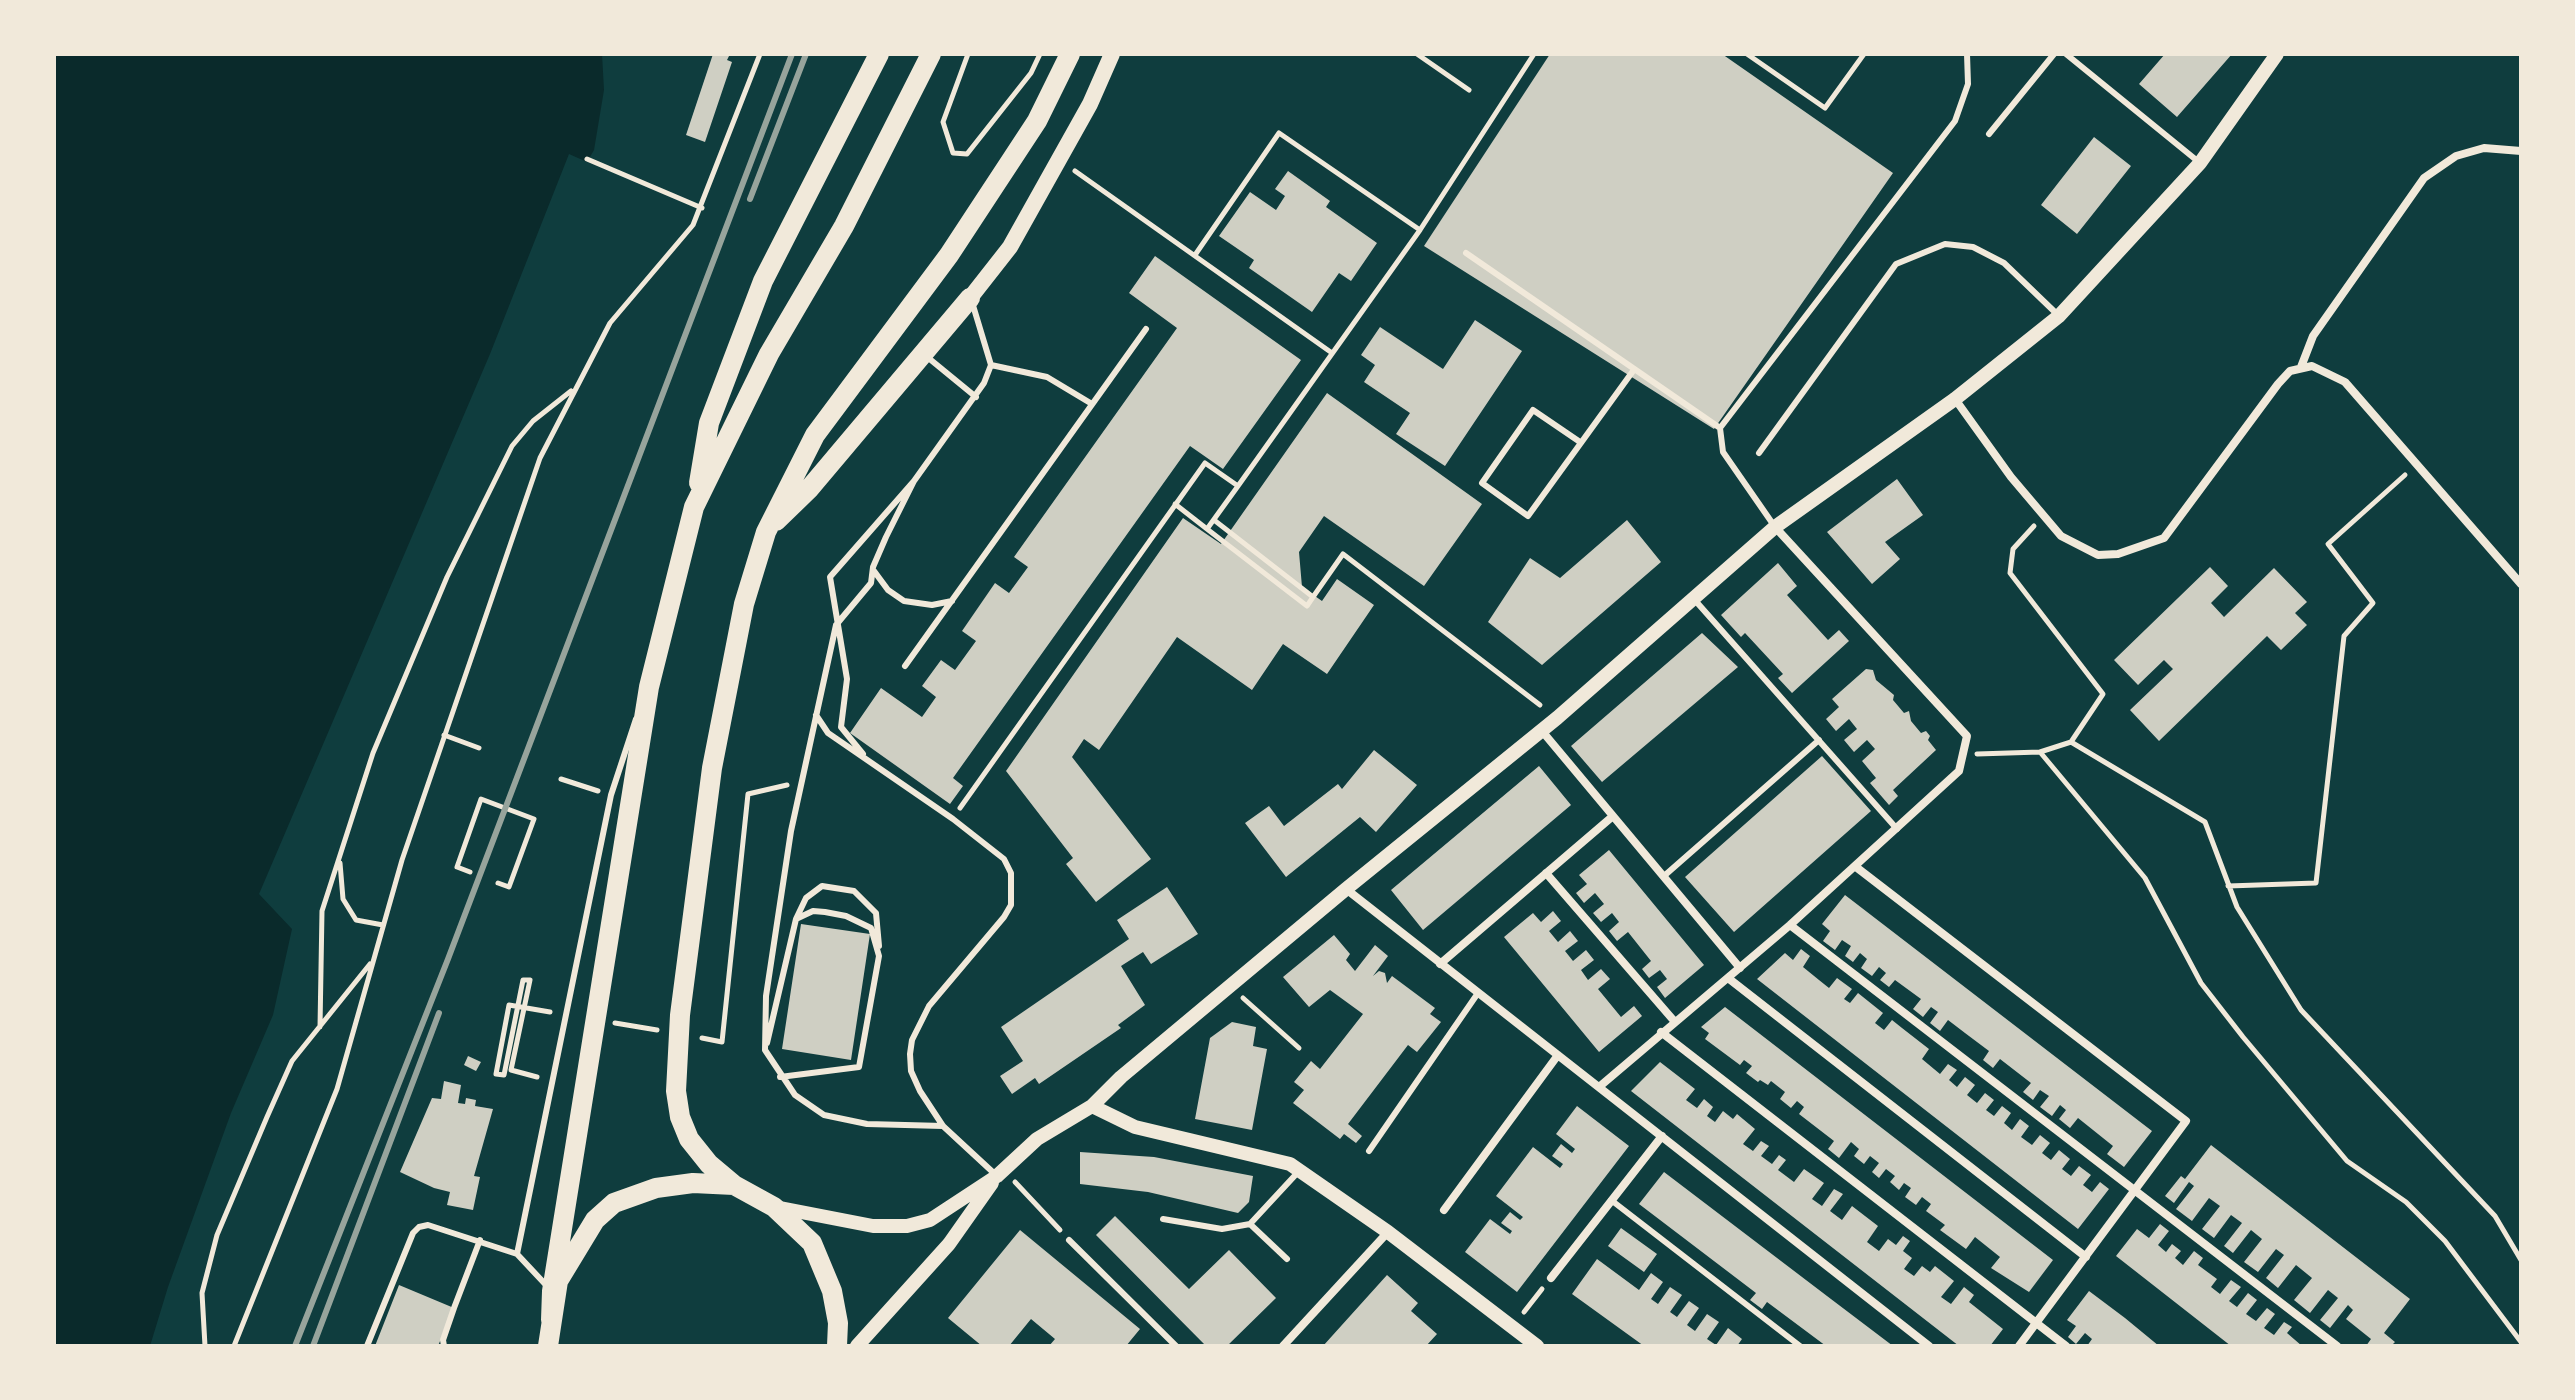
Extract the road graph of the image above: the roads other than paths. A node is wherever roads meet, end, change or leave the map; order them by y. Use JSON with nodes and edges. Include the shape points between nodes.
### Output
{"nodes":[{"id":1,"x":879,"y":54,"type":"edge"},
{"id":2,"x":931,"y":54,"type":"edge"},
{"id":3,"x":1070,"y":54,"type":"edge"},
{"id":4,"x":1112,"y":54,"type":"edge"},
{"id":5,"x":1967,"y":54,"type":"edge"},
{"id":6,"x":2054,"y":54,"type":"edge"},
{"id":7,"x":2066,"y":54,"type":"edge"},
{"id":8,"x":2277,"y":54,"type":"edge"},
{"id":9,"x":1989,"y":134,"type":"dead end"},
{"id":10,"x":2521,"y":151,"type":"edge"},
{"id":11,"x":2200,"y":163,"type":"junction"},
{"id":12,"x":1466,"y":253,"type":"dead end"},
{"id":13,"x":970,"y":298,"type":"junction"},
{"id":14,"x":2059,"y":316,"type":"junction"},
{"id":15,"x":1146,"y":329,"type":"dead end"},
{"id":16,"x":922,"y":353,"type":"junction"},
{"id":17,"x":991,"y":365,"type":"junction"},
{"id":18,"x":2301,"y":367,"type":"junction"},
{"id":19,"x":1633,"y":371,"type":"junction"},
{"id":20,"x":976,"y":397,"type":"junction"},
{"id":21,"x":1955,"y":399,"type":"junction"},
{"id":22,"x":1092,"y":404,"type":"junction"},
{"id":23,"x":1720,"y":428,"type":"junction"},
{"id":24,"x":1580,"y":442,"type":"junction"},
{"id":25,"x":1759,"y":453,"type":"dead end"},
{"id":26,"x":914,"y":481,"type":"junction"},
{"id":27,"x":694,"y":507,"type":"junction"},
{"id":28,"x":1775,"y":527,"type":"junction"},
{"id":29,"x":766,"y":532,"type":"junction"},
{"id":30,"x":873,"y":567,"type":"junction"},
{"id":31,"x":2521,"y":584,"type":"edge"},
{"id":32,"x":1693,"y":598,"type":"junction"},
{"id":33,"x":952,"y":601,"type":"junction"},
{"id":34,"x":836,"y":625,"type":"junction"},
{"id":35,"x":905,"y":666,"type":"dead end"},
{"id":36,"x":649,"y":687,"type":"junction"},
{"id":37,"x":815,"y":712,"type":"junction"},
{"id":38,"x":1542,"y":731,"type":"junction"},
{"id":39,"x":1819,"y":740,"type":"junction"},
{"id":40,"x":884,"y":773,"type":"junction"},
{"id":41,"x":1613,"y":816,"type":"junction"},
{"id":42,"x":1897,"y":829,"type":"junction"},
{"id":43,"x":1856,"y":867,"type":"junction"},
{"id":44,"x":1546,"y":873,"type":"junction"},
{"id":45,"x":1664,"y":876,"type":"junction"},
{"id":46,"x":1346,"y":889,"type":"junction"},
{"id":47,"x":796,"y":919,"type":"junction"},
{"id":48,"x":1790,"y":925,"type":"junction"},
{"id":49,"x":879,"y":956,"type":"junction"},
{"id":50,"x":1440,"y":964,"type":"junction"},
{"id":51,"x":1740,"y":968,"type":"junction"},
{"id":52,"x":1728,"y":978,"type":"junction"},
{"id":53,"x":1478,"y":993,"type":"junction"},
{"id":54,"x":1675,"y":1022,"type":"junction"},
{"id":55,"x":1661,"y":1032,"type":"junction"},
{"id":56,"x":765,"y":1050,"type":"junction"},
{"id":57,"x":1558,"y":1055,"type":"junction"},
{"id":58,"x":780,"y":1077,"type":"junction"},
{"id":59,"x":1599,"y":1087,"type":"junction"},
{"id":60,"x":1092,"y":1106,"type":"junction"},
{"id":61,"x":943,"y":1126,"type":"junction"},
{"id":62,"x":1662,"y":1136,"type":"junction"},
{"id":63,"x":1369,"y":1151,"type":"dead end"},
{"id":64,"x":1300,"y":1170,"type":"junction"},
{"id":65,"x":997,"y":1176,"type":"junction"},
{"id":66,"x":734,"y":1185,"type":"junction"},
{"id":67,"x":2136,"y":1189,"type":"junction"},
{"id":68,"x":1611,"y":1200,"type":"junction"},
{"id":69,"x":774,"y":1207,"type":"junction"},
{"id":70,"x":1444,"y":1210,"type":"dead end"},
{"id":71,"x":1163,"y":1219,"type":"dead end"},
{"id":72,"x":1250,"y":1224,"type":"junction"},
{"id":73,"x":1388,"y":1232,"type":"junction"},
{"id":74,"x":480,"y":1240,"type":"junction"},
{"id":75,"x":1069,"y":1240,"type":"road end"},
{"id":76,"x":517,"y":1254,"type":"junction"},
{"id":77,"x":2086,"y":1257,"type":"junction"},
{"id":78,"x":1287,"y":1259,"type":"dead end"},
{"id":79,"x":1551,"y":1278,"type":"road end"},
{"id":80,"x":552,"y":1291,"type":"junction"},
{"id":81,"x":551,"y":1320,"type":"junction"},
{"id":82,"x":2036,"y":1323,"type":"junction"},
{"id":83,"x":367,"y":1346,"type":"edge"},
{"id":84,"x":444,"y":1346,"type":"edge"},
{"id":85,"x":548,"y":1346,"type":"edge"},
{"id":86,"x":837,"y":1346,"type":"edge"},
{"id":87,"x":857,"y":1346,"type":"edge"},
{"id":88,"x":1176,"y":1346,"type":"edge"},
{"id":89,"x":1283,"y":1346,"type":"edge"},
{"id":90,"x":1537,"y":1346,"type":"edge"},
{"id":91,"x":1800,"y":1346,"type":"edge"},
{"id":92,"x":1929,"y":1346,"type":"edge"},
{"id":93,"x":2019,"y":1346,"type":"edge"},
{"id":94,"x":2066,"y":1346,"type":"edge"},
{"id":95,"x":2337,"y":1346,"type":"edge"}],
"edges":[{"from":1,"to":27,"type":"main road","via":[[763,281],[709,423]]},
{"from":2,"to":27,"type":"main road","via":[[844,226],[769,354]]},
{"from":3,"to":29,"type":"main road","via":[[1037,121],[949,255],[815,435]]},
{"from":4,"to":13,"type":"main road","via":[[1010,247]]},
{"from":5,"to":23,"type":"lane","via":[[1968,84],[1955,121]]},
{"from":6,"to":9,"type":"lane"},
{"from":7,"to":11,"type":"lane"},
{"from":8,"to":11,"type":"street"},
{"from":10,"to":18,"type":"street","via":[[2484,148],[2456,156],[2424,178],[2313,336]]},
{"from":11,"to":14,"type":"street"},
{"from":12,"to":19,"type":"lane"},
{"from":13,"to":16,"type":"main road"},
{"from":13,"to":17,"type":"lane"},
{"from":14,"to":21,"type":"street"},
{"from":14,"to":25,"type":"lane","via":[[2004,263],[1973,247],[1945,244],[1896,264]]},
{"from":15,"to":22,"type":"lane"},
{"from":16,"to":20,"type":"lane"},
{"from":16,"to":29,"type":"main road","via":[[809,489]]},
{"from":17,"to":20,"type":"lane"},
{"from":17,"to":22,"type":"lane","via":[[1047,377]]},
{"from":18,"to":21,"type":"street","via":[[2278,384],[2164,538],[2141,549],[2098,555],[2061,536]]},
{"from":18,"to":31,"type":"street","via":[[2312,366],[2345,382]]},
{"from":19,"to":23,"type":"lane"},
{"from":19,"to":24,"type":"lane"},
{"from":20,"to":26,"type":"lane"},
{"from":21,"to":28,"type":"street"},
{"from":22,"to":33,"type":"lane"},
{"from":23,"to":28,"type":"lane","via":[[1723,452]]},
{"from":24,"to":24,"type":"lane","via":[[1533,410],[1482,483],[1528,516]]},
{"from":26,"to":30,"type":"lane"},
{"from":26,"to":34,"type":"lane","via":[[830,577]]},
{"from":27,"to":36,"type":"main road"},
{"from":28,"to":32,"type":"street"},
{"from":28,"to":42,"type":"street","via":[[1967,736],[1959,771]]},
{"from":29,"to":66,"type":"main road","via":[[744,604],[716,742],[680,1015],[676,1091],[689,1139]]},
{"from":30,"to":33,"type":"lane","via":[[888,590],[904,601]]},
{"from":30,"to":34,"type":"lane","via":[[871,583]]},
{"from":32,"to":38,"type":"street"},
{"from":32,"to":39,"type":"lane"},
{"from":33,"to":35,"type":"lane"},
{"from":34,"to":37,"type":"lane"},
{"from":34,"to":40,"type":"lane","via":[[847,679],[841,727]]},
{"from":36,"to":76,"type":"lane","via":[[611,795]]},
{"from":36,"to":80,"type":"main road"},
{"from":37,"to":40,"type":"lane","via":[[828,733]]},
{"from":37,"to":56,"type":"lane","via":[[766,996]]},
{"from":38,"to":41,"type":"street"},
{"from":38,"to":46,"type":"street"},
{"from":39,"to":42,"type":"lane"},
{"from":39,"to":45,"type":"lane"},
{"from":40,"to":61,"type":"lane","via":[[1004,859],[1013,888],[1004,917],[929,1006],[912,1040],[911,1071]]},
{"from":41,"to":44,"type":"street"},
{"from":41,"to":45,"type":"street"},
{"from":42,"to":43,"type":"street"},
{"from":43,"to":48,"type":"street"},
{"from":43,"to":67,"type":"street","via":[[2186,1121]]},
{"from":44,"to":50,"type":"street"},
{"from":44,"to":54,"type":"street"},
{"from":45,"to":51,"type":"street"},
{"from":46,"to":50,"type":"street"},
{"from":46,"to":60,"type":"street"},
{"from":47,"to":49,"type":"lane","via":[[813,911],[860,922],[871,928]]},
{"from":47,"to":49,"type":"lane","via":[[806,898],[822,886],[854,891],[876,913]]},
{"from":47,"to":56,"type":"lane"},
{"from":48,"to":51,"type":"street"},
{"from":48,"to":67,"type":"street"},
{"from":49,"to":58,"type":"lane","via":[[859,1067]]},
{"from":50,"to":53,"type":"street"},
{"from":51,"to":52,"type":"street"},
{"from":52,"to":54,"type":"street"},
{"from":52,"to":77,"type":"street"},
{"from":53,"to":57,"type":"street"},
{"from":53,"to":63,"type":"lane"},
{"from":54,"to":55,"type":"street"},
{"from":55,"to":59,"type":"street"},
{"from":55,"to":82,"type":"street"},
{"from":56,"to":58,"type":"lane"},
{"from":57,"to":59,"type":"street"},
{"from":57,"to":70,"type":"street"},
{"from":58,"to":61,"type":"lane","via":[[824,1115],[867,1124]]},
{"from":59,"to":62,"type":"street"},
{"from":60,"to":64,"type":"street","via":[[1135,1127]]},
{"from":60,"to":65,"type":"street","via":[[1037,1139]]},
{"from":61,"to":65,"type":"lane"},
{"from":62,"to":68,"type":"street"},
{"from":62,"to":92,"type":"street"},
{"from":64,"to":72,"type":"lane"},
{"from":64,"to":73,"type":"street"},
{"from":65,"to":69,"type":"street","via":[[930,1220],[907,1226],[873,1226]]},
{"from":65,"to":87,"type":"street","via":[[949,1244]]},
{"from":66,"to":69,"type":"main road"},
{"from":66,"to":81,"type":"main road","via":[[673,1184],[606,1208],[562,1274]]},
{"from":67,"to":77,"type":"street"},
{"from":67,"to":95,"type":"street"},
{"from":68,"to":79,"type":"street"},
{"from":68,"to":91,"type":"lane"},
{"from":69,"to":86,"type":"main road","via":[[812,1243],[822,1265],[836,1310]]},
{"from":71,"to":72,"type":"lane","via":[[1222,1229]]},
{"from":72,"to":78,"type":"lane"},
{"from":73,"to":89,"type":"street"},
{"from":73,"to":90,"type":"street"},
{"from":74,"to":76,"type":"lane"},
{"from":74,"to":83,"type":"lane","via":[[419,1227]]},
{"from":74,"to":84,"type":"lane"},
{"from":75,"to":88,"type":"lane"},
{"from":76,"to":80,"type":"lane"},
{"from":77,"to":82,"type":"street"},
{"from":80,"to":81,"type":"main road"},
{"from":81,"to":85,"type":"main road"},
{"from":82,"to":93,"type":"street"},
{"from":82,"to":94,"type":"street"}]}
